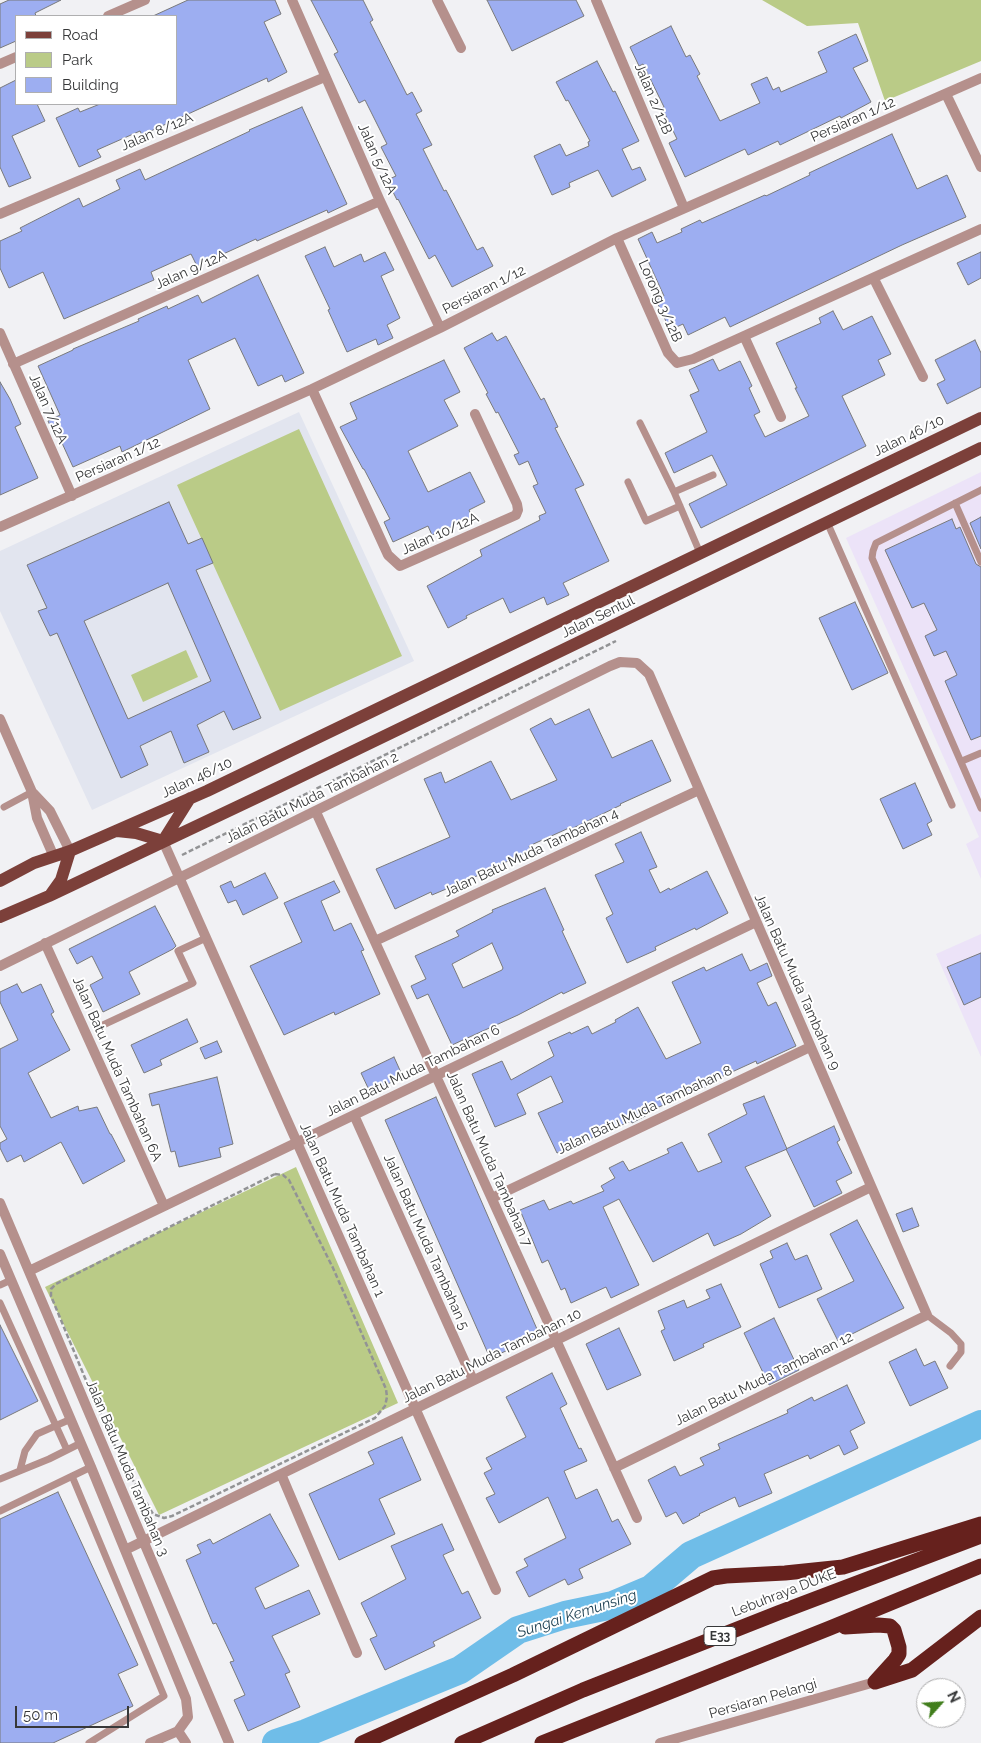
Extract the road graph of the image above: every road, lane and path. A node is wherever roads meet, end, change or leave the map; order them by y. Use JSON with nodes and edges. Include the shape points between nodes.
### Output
{"nodes":[{"id":1,"x":145,"y":0,"type":"edge"},
{"id":2,"x":292,"y":0,"type":"edge"},
{"id":3,"x":437,"y":0,"type":"edge"},
{"id":4,"x":596,"y":0,"type":"edge"},
{"id":5,"x":110,"y":15,"type":"edge"},
{"id":6,"x":461,"y":48,"type":"dead end"},
{"id":7,"x":15,"y":57,"type":"edge"},
{"id":8,"x":0,"y":64,"type":"edge"},
{"id":9,"x":325,"y":77,"type":"junction"},
{"id":10,"x":981,"y":78,"type":"edge"},
{"id":11,"x":946,"y":94,"type":"junction"},
{"id":12,"x":981,"y":167,"type":"edge"},
{"id":13,"x":380,"y":201,"type":"junction"},
{"id":14,"x":684,"y":208,"type":"junction"},
{"id":15,"x":0,"y":214,"type":"edge"},
{"id":16,"x":981,"y":229,"type":"edge"},
{"id":17,"x":617,"y":238,"type":"junction"},
{"id":18,"x":874,"y":279,"type":"junction"},
{"id":19,"x":440,"y":328,"type":"junction"},
{"id":20,"x":0,"y":333,"type":"edge"},
{"id":21,"x":744,"y":336,"type":"junction"},
{"id":22,"x":13,"y":364,"type":"junction"},
{"id":23,"x":923,"y":377,"type":"dead end"},
{"id":24,"x":312,"y":389,"type":"junction"},
{"id":25,"x":475,"y":414,"type":"dead end"},
{"id":26,"x":780,"y":417,"type":"dead end"},
{"id":27,"x":981,"y":418,"type":"edge"},
{"id":28,"x":640,"y":423,"type":"dead end"},
{"id":29,"x":981,"y":448,"type":"edge"},
{"id":30,"x":713,"y":475,"type":"dead end"},
{"id":31,"x":850,"y":481,"type":"joint"},
{"id":32,"x":628,"y":482,"type":"dead end"},
{"id":33,"x":981,"y":490,"type":"edge"},
{"id":34,"x":674,"y":492,"type":"junction"},
{"id":35,"x":72,"y":496,"type":"junction"},
{"id":36,"x":955,"y":503,"type":"junction"},
{"id":37,"x":680,"y":506,"type":"junction"},
{"id":38,"x":827,"y":522,"type":"junction"},
{"id":39,"x":0,"y":527,"type":"edge"},
{"id":40,"x":700,"y":553,"type":"junction"},
{"id":41,"x":981,"y":562,"type":"edge"},
{"id":42,"x":618,"y":640,"type":"dead end"},
{"id":43,"x":637,"y":663,"type":"joint"},
{"id":44,"x":0,"y":719,"type":"edge"},
{"id":45,"x":335,"y":729,"type":"joint"},
{"id":46,"x":981,"y":753,"type":"edge"},
{"id":47,"x":962,"y":761,"type":"junction"},
{"id":48,"x":698,"y":790,"type":"junction"},
{"id":49,"x":32,"y":792,"type":"junction"},
{"id":50,"x":190,"y":798,"type":"junction"},
{"id":51,"x":952,"y":805,"type":"dead end"},
{"id":52,"x":4,"y":807,"type":"dead end"},
{"id":53,"x":981,"y":808,"type":"edge"},
{"id":54,"x":316,"y":812,"type":"junction"},
{"id":55,"x":117,"y":831,"type":"junction"},
{"id":56,"x":163,"y":841,"type":"junction"},
{"id":57,"x":70,"y":852,"type":"junction"},
{"id":58,"x":54,"y":857,"type":"junction"},
{"id":59,"x":172,"y":860,"type":"junction"},
{"id":60,"x":66,"y":866,"type":"junction"},
{"id":61,"x":98,"y":872,"type":"junction"},
{"id":62,"x":180,"y":878,"type":"junction"},
{"id":63,"x":0,"y":881,"type":"edge"},
{"id":64,"x":49,"y":896,"type":"junction"},
{"id":65,"x":0,"y":917,"type":"edge"},
{"id":66,"x":756,"y":922,"type":"junction"},
{"id":67,"x":206,"y":938,"type":"junction"},
{"id":68,"x":375,"y":941,"type":"junction"},
{"id":69,"x":45,"y":943,"type":"junction"},
{"id":70,"x":0,"y":966,"type":"edge"},
{"id":71,"x":103,"y":1025,"type":"dead end"},
{"id":72,"x":810,"y":1047,"type":"junction"},
{"id":73,"x":436,"y":1075,"type":"junction"},
{"id":74,"x":354,"y":1115,"type":"junction"},
{"id":75,"x":297,"y":1142,"type":"junction"},
{"id":76,"x":871,"y":1187,"type":"junction"},
{"id":77,"x":492,"y":1198,"type":"junction"},
{"id":78,"x":0,"y":1203,"type":"edge"},
{"id":79,"x":164,"y":1206,"type":"junction"},
{"id":80,"x":0,"y":1254,"type":"edge"},
{"id":81,"x":333,"y":1268,"type":"joint"},
{"id":82,"x":29,"y":1271,"type":"junction"},
{"id":83,"x":11,"y":1280,"type":"junction"},
{"id":84,"x":0,"y":1285,"type":"edge"},
{"id":85,"x":0,"y":1303,"type":"edge"},
{"id":86,"x":927,"y":1315,"type":"junction"},
{"id":87,"x":556,"y":1340,"type":"junction"},
{"id":88,"x":950,"y":1366,"type":"dead end"},
{"id":89,"x":473,"y":1380,"type":"junction"},
{"id":90,"x":415,"y":1409,"type":"junction"},
{"id":91,"x":71,"y":1419,"type":"junction"},
{"id":92,"x":56,"y":1425,"type":"junction"},
{"id":93,"x":81,"y":1443,"type":"junction"},
{"id":94,"x":67,"y":1450,"type":"junction"},
{"id":95,"x":91,"y":1467,"type":"junction"},
{"id":96,"x":614,"y":1468,"type":"junction"},
{"id":97,"x":20,"y":1470,"type":"junction"},
{"id":98,"x":281,"y":1474,"type":"junction"},
{"id":99,"x":72,"y":1476,"type":"junction"},
{"id":100,"x":0,"y":1479,"type":"edge"},
{"id":101,"x":0,"y":1511,"type":"edge"},
{"id":102,"x":637,"y":1518,"type":"dead end"},
{"id":103,"x":981,"y":1524,"type":"edge"},
{"id":104,"x":981,"y":1536,"type":"edge"},
{"id":105,"x":143,"y":1541,"type":"junction"},
{"id":106,"x":125,"y":1550,"type":"junction"},
{"id":107,"x":981,"y":1566,"type":"edge"},
{"id":108,"x":496,"y":1590,"type":"dead end"},
{"id":109,"x":981,"y":1618,"type":"edge"},
{"id":110,"x":830,"y":1628,"type":"junction"},
{"id":111,"x":357,"y":1653,"type":"dead end"},
{"id":112,"x":874,"y":1682,"type":"junction"},
{"id":113,"x":178,"y":1731,"type":"junction"},
{"id":114,"x":89,"y":1743,"type":"edge"},
{"id":115,"x":150,"y":1743,"type":"edge"},
{"id":116,"x":186,"y":1743,"type":"edge"},
{"id":117,"x":229,"y":1743,"type":"edge"},
{"id":118,"x":362,"y":1743,"type":"edge"},
{"id":119,"x":462,"y":1743,"type":"edge"},
{"id":120,"x":542,"y":1743,"type":"edge"},
{"id":121,"x":660,"y":1743,"type":"edge"}],
"edges":[{"from":1,"to":5,"type":"street"},
{"from":2,"to":9,"type":"street","name":"Jalan 5/12A"},
{"from":3,"to":6,"type":"street"},
{"from":4,"to":14,"type":"street","name":"Jalan 2/12B"},
{"from":7,"to":8,"type":"street"},
{"from":9,"to":13,"type":"street","name":"Jalan 5/12A"},
{"from":9,"to":15,"type":"street","name":"Jalan 8/12A"},
{"from":10,"to":11,"type":"street","name":"Persiaran 1/12"},
{"from":11,"to":12,"type":"street"},
{"from":11,"to":14,"type":"street","name":"Persiaran 1/12"},
{"from":13,"to":19,"type":"street","name":"Jalan 5/12A"},
{"from":13,"to":22,"type":"street","name":"Jalan 9/12A"},
{"from":14,"to":17,"type":"street","name":"Persiaran 1/12"},
{"from":16,"to":18,"type":"street","name":"Lorong 3/12B"},
{"from":17,"to":19,"type":"street","name":"Persiaran 1/12"},
{"from":17,"to":21,"type":"street","name":"Lorong 3/12B","via":[[668,353],[677,363]]},
{"from":18,"to":21,"type":"street","name":"Lorong 3/12B"},
{"from":18,"to":23,"type":"street"},
{"from":19,"to":24,"type":"street","name":"Persiaran 1/12"},
{"from":20,"to":22,"type":"street","name":"Jalan 7/12A"},
{"from":21,"to":26,"type":"street"},
{"from":22,"to":35,"type":"street","name":"Jalan 7/12A"},
{"from":24,"to":25,"type":"street","name":"Jalan 10/12A","via":[[388,555],[400,566],[516,515],[517,504]]},
{"from":24,"to":35,"type":"street","name":"Persiaran 1/12"},
{"from":27,"to":31,"type":"main road","name":"Jalan 46/10"},
{"from":28,"to":34,"type":"lane"},
{"from":29,"to":38,"type":"main road","name":"Jalan Sentul"},
{"from":30,"to":34,"type":"lane"},
{"from":31,"to":40,"type":"main road","name":"Jalan Sentul"},
{"from":32,"to":37,"type":"lane","via":[[646,521]]},
{"from":33,"to":36,"type":"lane"},
{"from":34,"to":37,"type":"lane"},
{"from":35,"to":39,"type":"street","name":"Persiaran 1/12"},
{"from":36,"to":41,"type":"lane"},
{"from":36,"to":47,"type":"lane","via":[[876,543],[872,558]]},
{"from":37,"to":40,"type":"lane"},
{"from":38,"to":51,"type":"lane"},
{"from":38,"to":56,"type":"main road","name":"Jalan Sentul"},
{"from":40,"to":45,"type":"main road","name":"Jalan Sentul"},
{"from":42,"to":59,"type":"path"},
{"from":43,"to":48,"type":"street","name":"Jalan Batu Muda Tambahan 9","via":[[649,674]]},
{"from":43,"to":54,"type":"street","name":"Jalan Batu Muda Tambahan 2","via":[[620,662],[610,666]]},
{"from":44,"to":49,"type":"street"},
{"from":45,"to":50,"type":"main road","name":"Jalan 46/10"},
{"from":46,"to":47,"type":"lane"},
{"from":47,"to":53,"type":"lane"},
{"from":48,"to":66,"type":"street","name":"Jalan Batu Muda Tambahan 9"},
{"from":48,"to":68,"type":"street","name":"Jalan Batu Muda Tambahan 4"},
{"from":49,"to":52,"type":"lane"},
{"from":49,"to":57,"type":"street","via":[[50,811]]},
{"from":49,"to":58,"type":"street","via":[[37,818]]},
{"from":50,"to":55,"type":"main road","name":"Jalan 46/10"},
{"from":50,"to":56,"type":"main road"},
{"from":54,"to":62,"type":"street","name":"Jalan Batu Muda Tambahan 2"},
{"from":54,"to":68,"type":"street","name":"Jalan Batu Muda Tambahan 7"},
{"from":55,"to":56,"type":"main road"},
{"from":55,"to":57,"type":"main road","name":"Jalan 46/10"},
{"from":56,"to":59,"type":"street","name":"Jalan Batu Muda Tambahan 1"},
{"from":56,"to":61,"type":"main road"},
{"from":57,"to":58,"type":"main road"},
{"from":57,"to":60,"type":"main road"},
{"from":58,"to":60,"type":"main road"},
{"from":58,"to":63,"type":"main road","via":[[34,863]]},
{"from":59,"to":62,"type":"street","name":"Jalan Batu Muda Tambahan 1"},
{"from":60,"to":61,"type":"main road","via":[[80,872]]},
{"from":60,"to":64,"type":"main road","via":[[61,880]]},
{"from":61,"to":64,"type":"main road"},
{"from":62,"to":67,"type":"street","name":"Jalan Batu Muda Tambahan 1"},
{"from":62,"to":69,"type":"street","name":"Jalan Batu Muda Tambahan 2"},
{"from":64,"to":65,"type":"main road"},
{"from":66,"to":72,"type":"street","name":"Jalan Batu Muda Tambahan 9"},
{"from":66,"to":73,"type":"street","name":"Jalan Batu Muda Tambahan 6"},
{"from":67,"to":71,"type":"lane","via":[[178,951],[193,984]]},
{"from":67,"to":75,"type":"street","name":"Jalan Batu Muda Tambahan 1"},
{"from":68,"to":73,"type":"street","name":"Jalan Batu Muda Tambahan 7"},
{"from":69,"to":70,"type":"street","name":"Jalan Batu Muda Tambahan 2"},
{"from":69,"to":79,"type":"street","name":"Jalan Batu Muda Tambahan 6A"},
{"from":72,"to":76,"type":"street","name":"Jalan Batu Muda Tambahan 9"},
{"from":72,"to":77,"type":"street","name":"Jalan Batu Muda Tambahan 8"},
{"from":73,"to":74,"type":"street","name":"Jalan Batu Muda Tambahan 6"},
{"from":73,"to":77,"type":"street","name":"Jalan Batu Muda Tambahan 7"},
{"from":74,"to":75,"type":"street","name":"Jalan Batu Muda Tambahan 6"},
{"from":74,"to":89,"type":"street","name":"Jalan Batu Muda Tambahan 5"},
{"from":75,"to":79,"type":"street","name":"Jalan Batu Muda Tambahan 6"},
{"from":75,"to":90,"type":"street","name":"Jalan Batu Muda Tambahan 1"},
{"from":76,"to":86,"type":"street","name":"Jalan Batu Muda Tambahan 9"},
{"from":76,"to":87,"type":"street","name":"Jalan Batu Muda Tambahan 10"},
{"from":77,"to":87,"type":"street","name":"Jalan Batu Muda Tambahan 7"},
{"from":78,"to":82,"type":"street","name":"Jalan Batu Muda Tambahan 3"},
{"from":79,"to":82,"type":"street","name":"Jalan Batu Muda Tambahan 6"},
{"from":80,"to":83,"type":"street"},
{"from":81,"to":81,"type":"path","via":[[386,1389],[385,1406],[375,1418],[172,1516],[164,1518],[153,1514],[118,1454],[51,1296],[51,1289],[275,1174],[289,1180]]},
{"from":82,"to":105,"type":"street","name":"Jalan Batu Muda Tambahan 3"},
{"from":83,"to":84,"type":"lane"},
{"from":83,"to":91,"type":"street"},
{"from":85,"to":92,"type":"lane"},
{"from":86,"to":88,"type":"lane","via":[[952,1333],[961,1344],[961,1352]]},
{"from":86,"to":96,"type":"street","name":"Jalan Batu Muda Tambahan 12"},
{"from":87,"to":89,"type":"street","name":"Jalan Batu Muda Tambahan 10"},
{"from":87,"to":96,"type":"street","name":"Jalan Batu Muda Tambahan 7"},
{"from":89,"to":90,"type":"street","name":"Jalan Batu Muda Tambahan 10"},
{"from":90,"to":98,"type":"street","name":"Jalan Batu Muda Tambahan 10"},
{"from":90,"to":108,"type":"street","name":"Jalan Batu Muda Tambahan 1"},
{"from":91,"to":92,"type":"lane"},
{"from":91,"to":93,"type":"street"},
{"from":92,"to":94,"type":"lane"},
{"from":92,"to":97,"type":"lane","via":[[37,1434],[25,1451]]},
{"from":93,"to":94,"type":"lane"},
{"from":93,"to":95,"type":"street"},
{"from":94,"to":97,"type":"lane"},
{"from":95,"to":99,"type":"lane"},
{"from":95,"to":106,"type":"street"},
{"from":96,"to":102,"type":"street","name":"Jalan Batu Muda Tambahan 7"},
{"from":97,"to":100,"type":"lane"},
{"from":98,"to":105,"type":"street","name":"Jalan Batu Muda Tambahan 10"},
{"from":98,"to":111,"type":"street"},
{"from":99,"to":101,"type":"lane"},
{"from":99,"to":114,"type":"lane","via":[[164,1696]]},
{"from":103,"to":118,"type":"highway","via":[[843,1568],[719,1576]]},
{"from":104,"to":119,"type":"highway","name":"Lebuhraya DUKE","number":"E33","via":[[601,1683]]},
{"from":105,"to":106,"type":"street","name":"Jalan Batu Muda Tambahan 10"},
{"from":105,"to":117,"type":"street","name":"Jalan Batu Muda Tambahan 3"},
{"from":106,"to":113,"type":"street","via":[[186,1699],[188,1717]]},
{"from":107,"to":110,"type":"highway","number":"E33"},
{"from":109,"to":112,"type":"highway","via":[[912,1670]]},
{"from":110,"to":112,"type":"highway","via":[[878,1625],[890,1626],[894,1630],[899,1654]]},
{"from":110,"to":120,"type":"highway","number":"E33"},
{"from":112,"to":121,"type":"street","name":"Persiaran Pelangi"},
{"from":113,"to":115,"type":"street"},
{"from":113,"to":116,"type":"street"}]}
